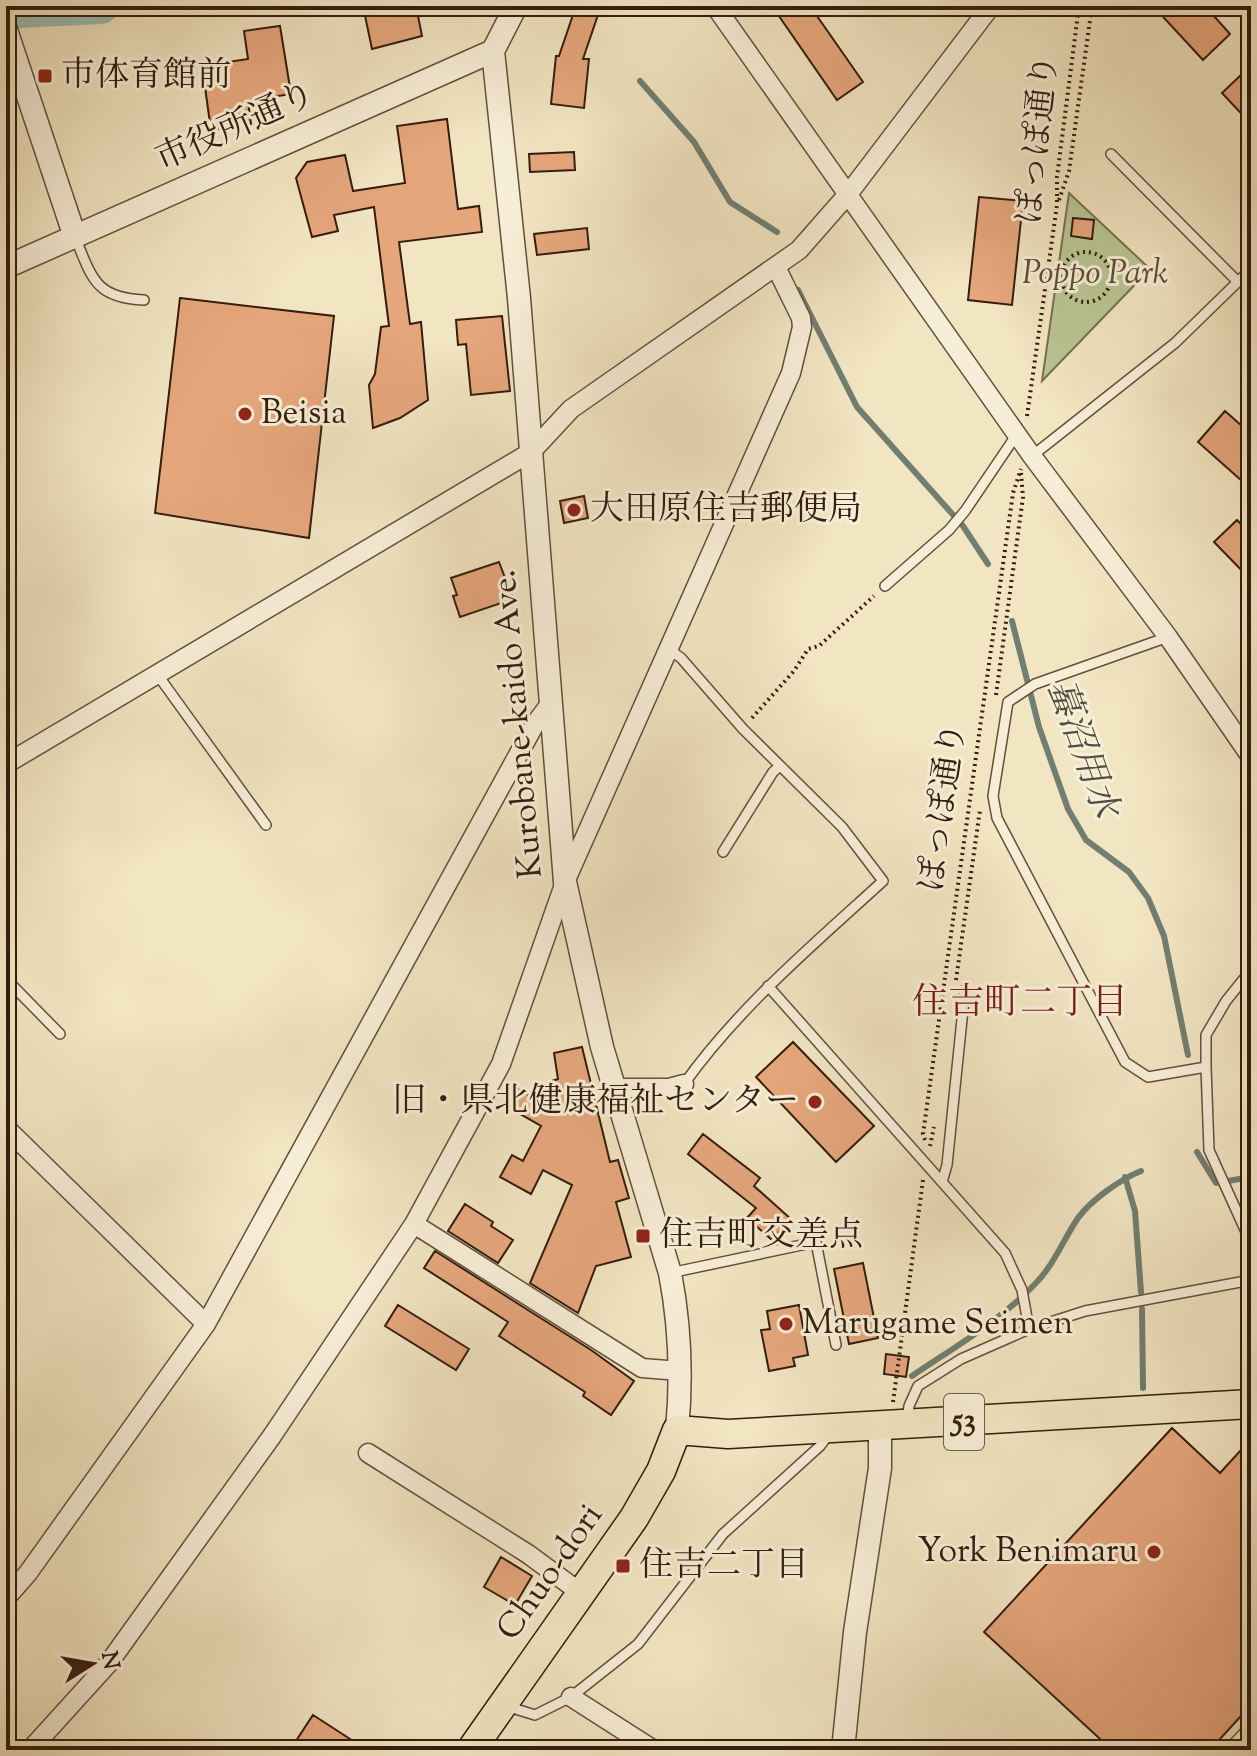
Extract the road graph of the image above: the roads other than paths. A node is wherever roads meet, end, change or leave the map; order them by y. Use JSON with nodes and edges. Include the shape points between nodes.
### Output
{"nodes":[{"id":1,"x":516,"y":6,"type":"edge"},
{"id":2,"x":715,"y":6,"type":"edge"},
{"id":3,"x":991,"y":6,"type":"edge"},
{"id":4,"x":6,"y":30,"type":"edge"},
{"id":5,"x":493,"y":51,"type":"junction"},
{"id":6,"x":1111,"y":154,"type":"dead end"},
{"id":7,"x":849,"y":193,"type":"junction"},
{"id":8,"x":75,"y":237,"type":"junction"},
{"id":9,"x":6,"y":267,"type":"edge"},
{"id":10,"x":776,"y":267,"type":"junction"},
{"id":11,"x":1251,"y":269,"type":"edge"},
{"id":12,"x":1237,"y":281,"type":"junction"},
{"id":13,"x":144,"y":300,"type":"dead end"},
{"id":14,"x":1022,"y":426,"type":"junction"},
{"id":15,"x":531,"y":452,"type":"junction"},
{"id":16,"x":1026,"y":463,"type":"junction"},
{"id":17,"x":885,"y":586,"type":"road end"},
{"id":18,"x":1168,"y":637,"type":"junction"},
{"id":19,"x":670,"y":650,"type":"junction"},
{"id":20,"x":157,"y":674,"type":"junction"},
{"id":21,"x":550,"y":704,"type":"junction"},
{"id":22,"x":1251,"y":757,"type":"edge"},
{"id":23,"x":6,"y":764,"type":"edge"},
{"id":24,"x":780,"y":766,"type":"junction"},
{"id":25,"x":266,"y":825,"type":"dead end"},
{"id":26,"x":723,"y":852,"type":"dead end"},
{"id":27,"x":565,"y":882,"type":"junction"},
{"id":28,"x":1251,"y":970,"type":"edge"},
{"id":29,"x":6,"y":979,"type":"edge"},
{"id":30,"x":768,"y":986,"type":"junction"},
{"id":31,"x":965,"y":990,"type":"dead end"},
{"id":32,"x":60,"y":1034,"type":"dead end"},
{"id":33,"x":1206,"y":1067,"type":"junction"},
{"id":34,"x":684,"y":1084,"type":"joint"},
{"id":35,"x":614,"y":1088,"type":"junction"},
{"id":36,"x":6,"y":1128,"type":"edge"},
{"id":37,"x":942,"y":1182,"type":"junction"},
{"id":38,"x":414,"y":1224,"type":"junction"},
{"id":39,"x":1251,"y":1243,"type":"edge"},
{"id":40,"x":670,"y":1273,"type":"junction"},
{"id":41,"x":1251,"y":1280,"type":"edge"},
{"id":42,"x":206,"y":1324,"type":"junction"},
{"id":43,"x":1029,"y":1329,"type":"junction"},
{"id":44,"x":836,"y":1345,"type":"dead end"},
{"id":45,"x":680,"y":1371,"type":"junction"},
{"id":46,"x":1251,"y":1404,"type":"edge"},
{"id":47,"x":893,"y":1420,"type":"junction"},
{"id":48,"x":832,"y":1429,"type":"junction"},
{"id":49,"x":677,"y":1430,"type":"junction"},
{"id":50,"x":368,"y":1453,"type":"dead end"},
{"id":51,"x":581,"y":1593,"type":"junction"},
{"id":52,"x":6,"y":1598,"type":"edge"},
{"id":53,"x":571,"y":1697,"type":"junction"},
{"id":54,"x":502,"y":1705,"type":"junction"},
{"id":55,"x":1251,"y":1732,"type":"edge"},
{"id":56,"x":30,"y":1750,"type":"edge"},
{"id":57,"x":471,"y":1750,"type":"edge"},
{"id":58,"x":654,"y":1750,"type":"edge"},
{"id":59,"x":843,"y":1750,"type":"edge"},
{"id":60,"x":1234,"y":1750,"type":"edge"}],
"edges":[{"from":1,"to":5,"type":"street"},
{"from":2,"to":7,"type":"street"},
{"from":3,"to":7,"type":"street"},
{"from":4,"to":8,"type":"street"},
{"from":5,"to":8,"type":"street","name":"市役所通り"},
{"from":5,"to":15,"type":"street","name":"Kurobane-kaido Ave."},
{"from":6,"to":12,"type":"lane"},
{"from":7,"to":10,"type":"street","via":[[799,250]]},
{"from":7,"to":14,"type":"street"},
{"from":8,"to":9,"type":"street","name":"市役所通り"},
{"from":8,"to":13,"type":"lane","via":[[92,276],[106,291],[120,299]]},
{"from":10,"to":15,"type":"street","via":[[571,409]]},
{"from":10,"to":19,"type":"street","via":[[801,318],[791,373]]},
{"from":11,"to":12,"type":"lane"},
{"from":12,"to":16,"type":"lane","via":[[1175,343]]},
{"from":14,"to":16,"type":"street"},
{"from":14,"to":17,"type":"lane","via":[[949,530]]},
{"from":15,"to":20,"type":"street"},
{"from":15,"to":21,"type":"street","name":"Kurobane-kaido Ave."},
{"from":16,"to":18,"type":"street"},
{"from":18,"to":22,"type":"street"},
{"from":18,"to":33,"type":"lane","via":[[1035,684],[1008,702],[993,796],[997,818],[1125,1062],[1148,1077]]},
{"from":19,"to":24,"type":"lane"},
{"from":19,"to":27,"type":"street"},
{"from":20,"to":23,"type":"street"},
{"from":20,"to":25,"type":"lane"},
{"from":21,"to":27,"type":"street","name":"Kurobane-kaido Ave."},
{"from":21,"to":42,"type":"street"},
{"from":24,"to":26,"type":"lane"},
{"from":24,"to":30,"type":"lane","via":[[842,827],[883,881]]},
{"from":27,"to":35,"type":"street","name":"Kurobane-kaido Ave."},
{"from":27,"to":38,"type":"street","via":[[501,1064]]},
{"from":28,"to":33,"type":"lane","via":[[1206,1035]]},
{"from":29,"to":32,"type":"lane"},
{"from":30,"to":34,"type":"lane"},
{"from":30,"to":37,"type":"lane"},
{"from":31,"to":37,"type":"lane"},
{"from":33,"to":39,"type":"lane","via":[[1209,1150]]},
{"from":34,"to":35,"type":"street"},
{"from":35,"to":40,"type":"street","name":"Kurobane-kaido Ave."},
{"from":36,"to":42,"type":"street"},
{"from":37,"to":43,"type":"lane","via":[[1005,1253],[1022,1290]]},
{"from":38,"to":45,"type":"street","via":[[642,1368]]},
{"from":38,"to":56,"type":"street","via":[[272,1436],[108,1664]]},
{"from":40,"to":44,"type":"lane","via":[[816,1242]]},
{"from":40,"to":45,"type":"street","name":"Kurobane-kaido Ave."},
{"from":41,"to":43,"type":"lane","via":[[1085,1311]]},
{"from":42,"to":52,"type":"street"},
{"from":43,"to":47,"type":"lane","via":[[961,1359],[918,1386],[909,1406]]},
{"from":45,"to":49,"type":"street","name":"Kurobane-kaido Ave."},
{"from":46,"to":47,"type":"main road","number":"53"},
{"from":47,"to":48,"type":"main road","number":"53"},
{"from":47,"to":59,"type":"street","via":[[880,1468],[855,1632]]},
{"from":48,"to":49,"type":"main road","number":"53","via":[[728,1434]]},
{"from":48,"to":53,"type":"lane","via":[[723,1534],[638,1644]]},
{"from":49,"to":51,"type":"main road","name":"Chuo-dori","via":[[634,1518]]},
{"from":50,"to":51,"type":"street"},
{"from":51,"to":54,"type":"main road","name":"Chuo-dori"},
{"from":53,"to":54,"type":"lane","via":[[535,1715]]},
{"from":53,"to":58,"type":"street"},
{"from":54,"to":57,"type":"main road","name":"Chuo-dori"},
{"from":55,"to":60,"type":"street"}]}
